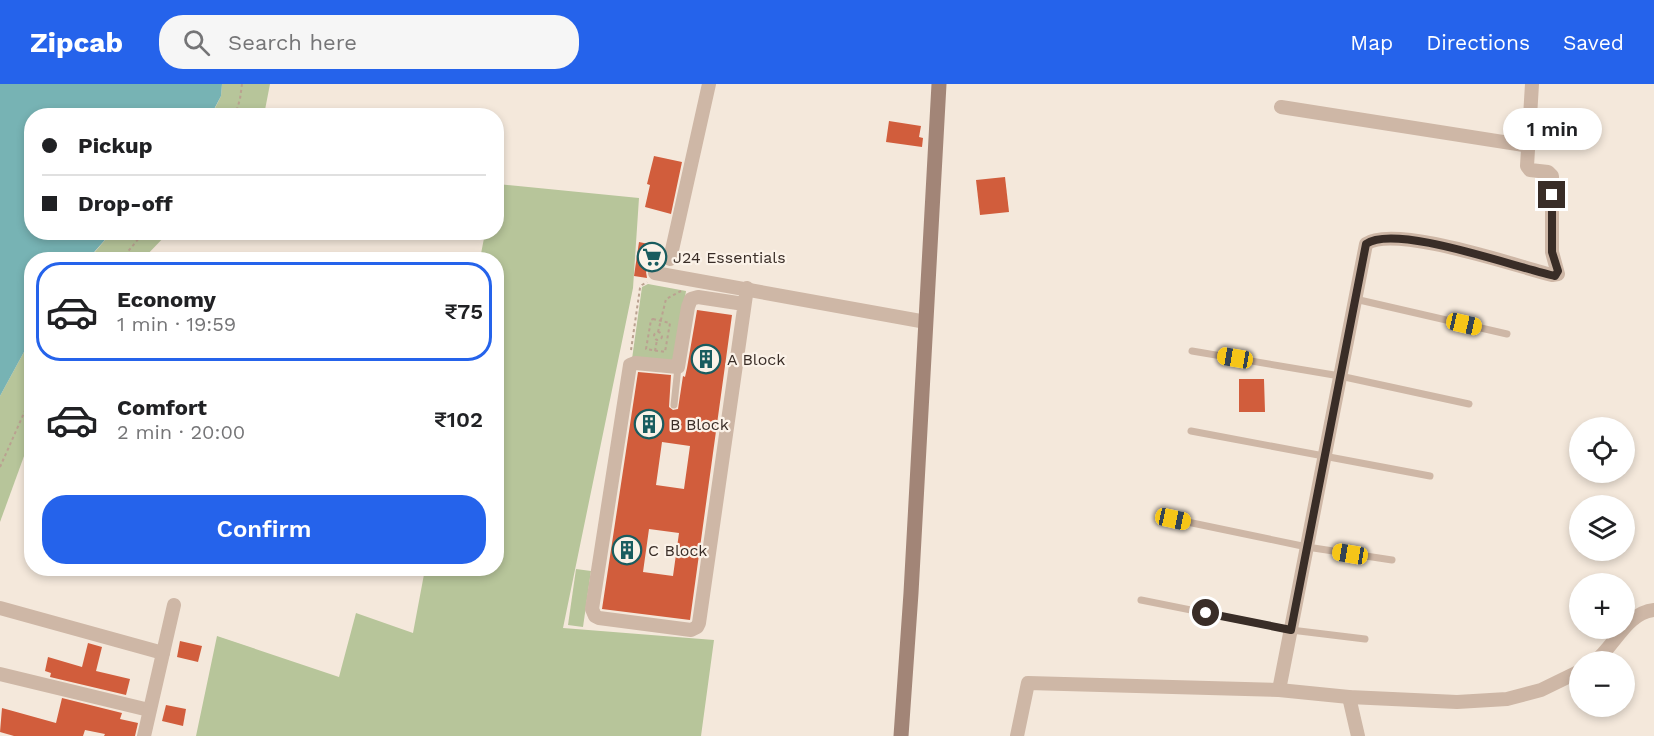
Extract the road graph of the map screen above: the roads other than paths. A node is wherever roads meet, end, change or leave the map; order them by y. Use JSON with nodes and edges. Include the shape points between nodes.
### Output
{"nodes":[{"id":1,"x":709,"y":84,"type":"edge"},
{"id":2,"x":939,"y":84,"type":"edge"},
{"id":3,"x":1532,"y":84,"type":"edge"},
{"id":4,"x":1281,"y":107,"type":"dead end"},
{"id":5,"x":1529,"y":146,"type":"junction"},
{"id":6,"x":670,"y":259,"type":"dead end"},
{"id":7,"x":651,"y":278,"type":"road end"},
{"id":8,"x":730,"y":285,"type":"junction"},
{"id":9,"x":747,"y":288,"type":"junction"},
{"id":10,"x":1355,"y":299,"type":"junction"},
{"id":11,"x":727,"y":302,"type":"junction"},
{"id":12,"x":744,"y":304,"type":"junction"},
{"id":13,"x":926,"y":322,"type":"junction"},
{"id":14,"x":1507,"y":334,"type":"dead end"},
{"id":15,"x":1192,"y":351,"type":"dead end"},
{"id":16,"x":678,"y":367,"type":"junction"},
{"id":17,"x":1340,"y":376,"type":"junction"},
{"id":18,"x":1469,"y":404,"type":"dead end"},
{"id":19,"x":674,"y":405,"type":"dead end"},
{"id":20,"x":1191,"y":431,"type":"dead end"},
{"id":21,"x":1325,"y":457,"type":"junction"},
{"id":22,"x":1430,"y":476,"type":"dead end"},
{"id":23,"x":1173,"y":519,"type":"dead end"},
{"id":24,"x":1307,"y":547,"type":"junction"},
{"id":25,"x":1392,"y":560,"type":"dead end"},
{"id":26,"x":1142,"y":600,"type":"dead end"},
{"id":27,"x":174,"y":605,"type":"dead end"},
{"id":28,"x":0,"y":608,"type":"edge"},
{"id":29,"x":1654,"y":610,"type":"edge"},
{"id":30,"x":1291,"y":630,"type":"junction"},
{"id":31,"x":1365,"y":639,"type":"dead end"},
{"id":32,"x":1607,"y":651,"type":"edge"},
{"id":33,"x":163,"y":653,"type":"junction"},
{"id":34,"x":0,"y":674,"type":"edge"},
{"id":35,"x":1569,"y":677,"type":"edge"},
{"id":36,"x":1279,"y":690,"type":"junction"},
{"id":37,"x":1349,"y":697,"type":"junction"},
{"id":38,"x":149,"y":711,"type":"junction"},
{"id":39,"x":144,"y":736,"type":"edge"},
{"id":40,"x":901,"y":736,"type":"edge"},
{"id":41,"x":1017,"y":736,"type":"edge"},
{"id":42,"x":1358,"y":736,"type":"edge"}],
"edges":[{"from":1,"to":6,"type":"street"},
{"from":2,"to":13,"type":"street"},
{"from":3,"to":5,"type":"street"},
{"from":4,"to":5,"type":"street"},
{"from":5,"to":10,"type":"street","via":[[1528,168],[1552,176],[1552,252],[1557,275],[1431,243],[1381,238],[1366,244]]},
{"from":7,"to":8,"type":"street"},
{"from":8,"to":9,"type":"street"},
{"from":8,"to":11,"type":"street"},
{"from":9,"to":12,"type":"street"},
{"from":9,"to":13,"type":"street"},
{"from":10,"to":14,"type":"lane"},
{"from":10,"to":17,"type":"street"},
{"from":11,"to":12,"type":"street"},
{"from":11,"to":16,"type":"street","via":[[691,299]]},
{"from":12,"to":16,"type":"street","via":[[699,623],[691,630],[650,620],[599,618],[592,609],[630,365]]},
{"from":13,"to":40,"type":"street"},
{"from":15,"to":17,"type":"lane"},
{"from":16,"to":19,"type":"lane"},
{"from":17,"to":18,"type":"lane"},
{"from":17,"to":21,"type":"street"},
{"from":20,"to":21,"type":"lane"},
{"from":21,"to":22,"type":"lane"},
{"from":21,"to":24,"type":"street"},
{"from":23,"to":24,"type":"lane"},
{"from":24,"to":25,"type":"lane"},
{"from":24,"to":30,"type":"street"},
{"from":26,"to":30,"type":"lane"},
{"from":27,"to":33,"type":"street"},
{"from":28,"to":33,"type":"street"},
{"from":29,"to":32,"type":"street","via":[[1632,620]]},
{"from":30,"to":31,"type":"lane"},
{"from":30,"to":36,"type":"street"},
{"from":33,"to":38,"type":"street"},
{"from":34,"to":38,"type":"street"},
{"from":35,"to":37,"type":"street","via":[[1507,699],[1457,702]]},
{"from":36,"to":37,"type":"street"},
{"from":36,"to":41,"type":"street","via":[[1028,683]]},
{"from":37,"to":42,"type":"street"},
{"from":38,"to":39,"type":"street"}]}
